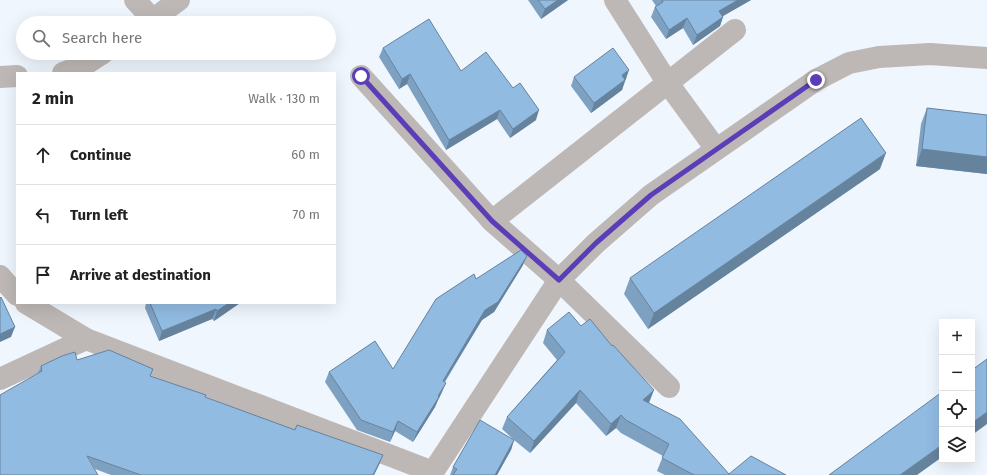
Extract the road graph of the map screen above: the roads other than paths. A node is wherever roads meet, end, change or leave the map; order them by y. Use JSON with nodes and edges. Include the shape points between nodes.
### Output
{"nodes":[{"id":1,"x":136,"y":0,"type":"edge"},
{"id":2,"x":179,"y":0,"type":"edge"},
{"id":3,"x":615,"y":0,"type":"edge"},
{"id":4,"x":147,"y":16,"type":"edge"},
{"id":5,"x":157,"y":16,"type":"edge"},
{"id":6,"x":735,"y":30,"type":"dead end"},
{"id":7,"x":987,"y":58,"type":"edge"},
{"id":8,"x":92,"y":60,"type":"edge"},
{"id":9,"x":66,"y":72,"type":"edge"},
{"id":10,"x":16,"y":76,"type":"edge"},
{"id":11,"x":361,"y":76,"type":"dead end"},
{"id":12,"x":0,"y":77,"type":"edge"},
{"id":13,"x":667,"y":82,"type":"junction"},
{"id":14,"x":716,"y":149,"type":"junction"},
{"id":15,"x":492,"y":221,"type":"junction"},
{"id":16,"x":0,"y":276,"type":"edge"},
{"id":17,"x":559,"y":280,"type":"junction"},
{"id":18,"x":16,"y":294,"type":"edge"},
{"id":19,"x":28,"y":304,"type":"edge"},
{"id":20,"x":86,"y":339,"type":"junction"},
{"id":21,"x":0,"y":379,"type":"edge"},
{"id":22,"x":669,"y":388,"type":"dead end"},
{"id":23,"x":432,"y":473,"type":"edge"}],
"edges":[{"from":1,"to":4,"type":"street"},
{"from":2,"to":5,"type":"street"},
{"from":3,"to":13,"type":"street"},
{"from":6,"to":13,"type":"street"},
{"from":7,"to":14,"type":"street","via":[[930,54],[879,57],[849,63],[816,80]]},
{"from":8,"to":9,"type":"street"},
{"from":10,"to":12,"type":"street"},
{"from":11,"to":15,"type":"street"},
{"from":13,"to":14,"type":"street"},
{"from":13,"to":15,"type":"street"},
{"from":14,"to":17,"type":"street","via":[[651,195],[596,243]]},
{"from":15,"to":17,"type":"street"},
{"from":16,"to":18,"type":"street"},
{"from":17,"to":22,"type":"street"},
{"from":17,"to":23,"type":"street"},
{"from":19,"to":20,"type":"street"},
{"from":20,"to":21,"type":"street"},
{"from":20,"to":23,"type":"street"}]}
